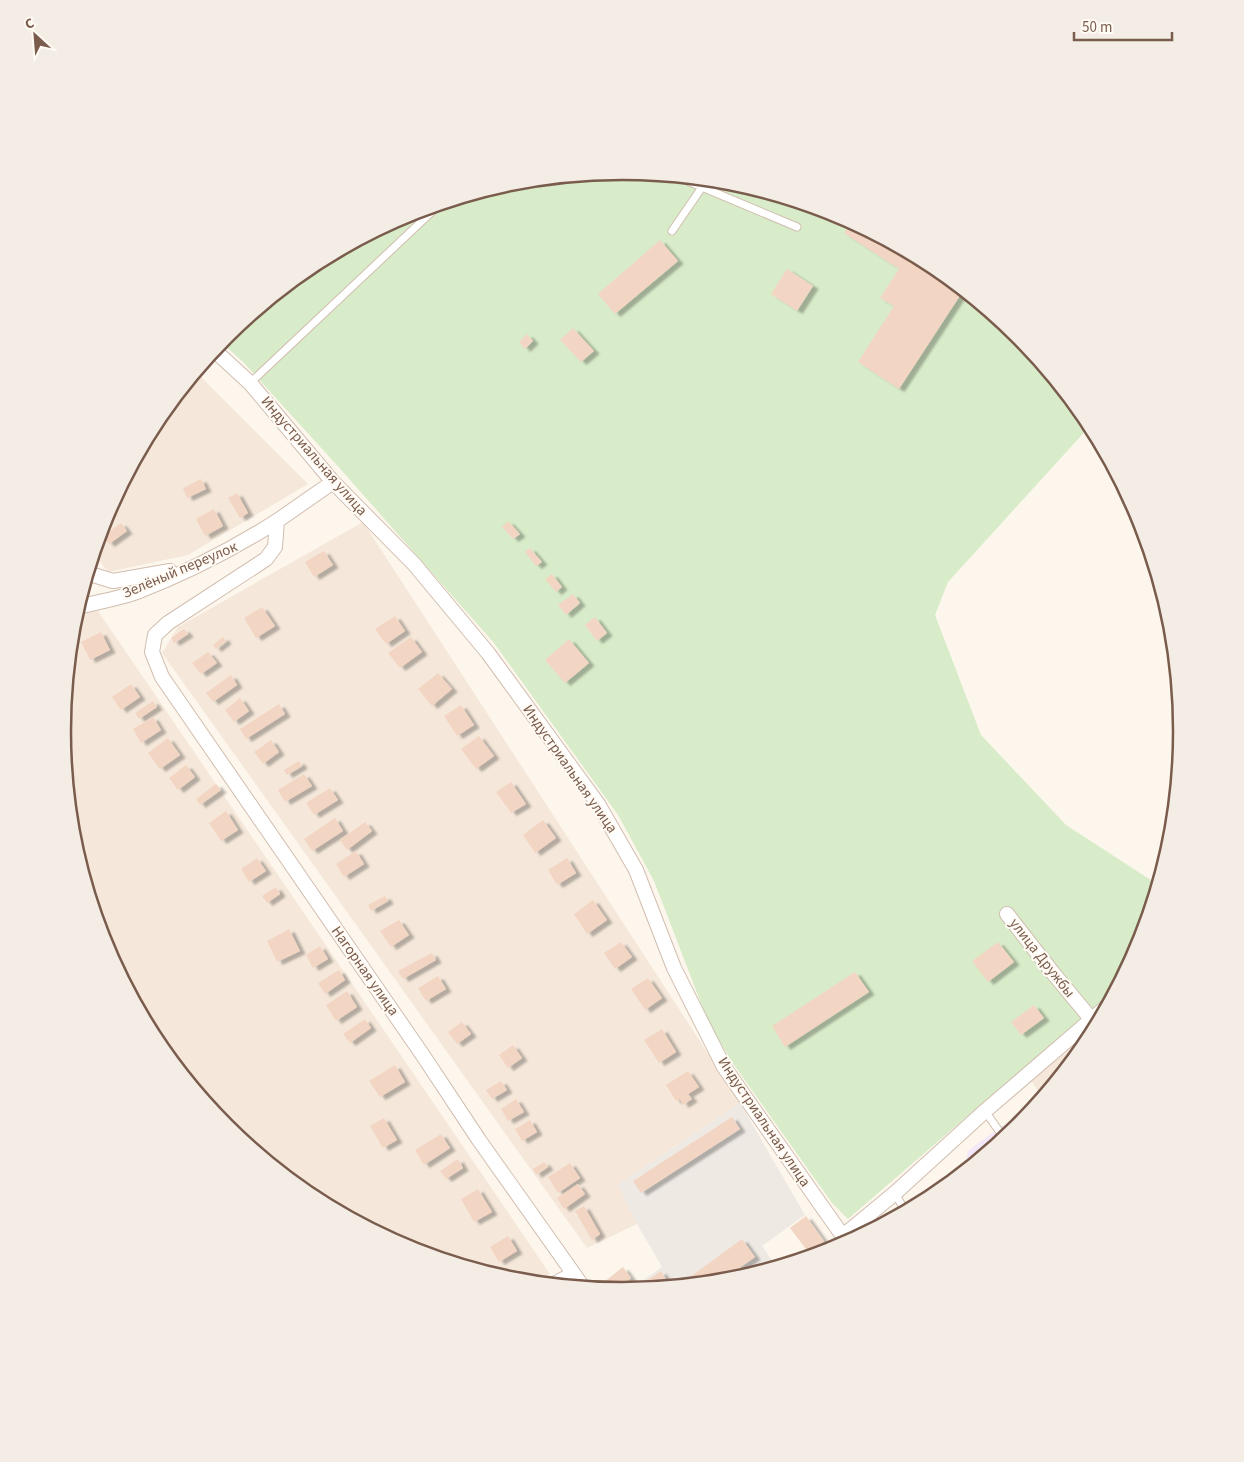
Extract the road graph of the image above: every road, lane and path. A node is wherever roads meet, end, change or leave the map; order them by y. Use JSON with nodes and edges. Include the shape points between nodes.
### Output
{"nodes":[{"id":1,"x":702,"y":187,"type":"joint"},
{"id":2,"x":428,"y":216,"type":"edge"},
{"id":3,"x":797,"y":228,"type":"dead end"},
{"id":4,"x":672,"y":232,"type":"dead end"},
{"id":5,"x":220,"y":356,"type":"edge"},
{"id":6,"x":250,"y":383,"type":"junction"},
{"id":7,"x":333,"y":482,"type":"junction"},
{"id":8,"x":277,"y":521,"type":"junction"},
{"id":9,"x":197,"y":566,"type":"junction"},
{"id":10,"x":94,"y":574,"type":"edge"},
{"id":11,"x":86,"y":605,"type":"edge"},
{"id":12,"x":152,"y":652,"type":"joint"},
{"id":13,"x":1007,"y":914,"type":"dead end"},
{"id":14,"x":1092,"y":1018,"type":"edge"},
{"id":15,"x":1085,"y":1030,"type":"edge"},
{"id":16,"x":985,"y":1111,"type":"junction"},
{"id":17,"x":999,"y":1131,"type":"edge"},
{"id":18,"x":895,"y":1193,"type":"junction"},
{"id":19,"x":902,"y":1205,"type":"edge"},
{"id":20,"x":855,"y":1230,"type":"edge"},
{"id":21,"x":843,"y":1236,"type":"edge"},
{"id":22,"x":573,"y":1274,"type":"junction"},
{"id":23,"x":564,"y":1279,"type":"edge"},
{"id":24,"x":578,"y":1280,"type":"edge"}],
"edges":[{"from":1,"to":3,"type":"lane"},
{"from":1,"to":4,"type":"lane"},
{"from":2,"to":6,"type":"lane"},
{"from":5,"to":6,"type":"street","name":"Индустриальная улица"},
{"from":6,"to":7,"type":"street","name":"Индустриальная улица"},
{"from":7,"to":8,"type":"street","name":"Зелёный переулок"},
{"from":7,"to":21,"type":"street","name":"Индустриальная улица","via":[[414,564],[494,661],[598,804],[636,870],[674,968],[724,1067]]},
{"from":8,"to":9,"type":"street","name":"Зелёный переулок"},
{"from":8,"to":12,"type":"street","name":"Зелёный переулок","via":[[275,547],[266,559],[168,623],[155,635]]},
{"from":9,"to":10,"type":"street","via":[[113,581]]},
{"from":9,"to":11,"type":"street","name":"Зелёный переулок","via":[[135,592]]},
{"from":12,"to":22,"type":"street","name":"Нагорная улица","via":[[162,677]]},
{"from":13,"to":14,"type":"street","name":"улица Дружбы"},
{"from":15,"to":16,"type":"street"},
{"from":16,"to":17,"type":"lane"},
{"from":16,"to":18,"type":"street"},
{"from":18,"to":19,"type":"lane"},
{"from":18,"to":20,"type":"street"},
{"from":22,"to":23,"type":"street"},
{"from":22,"to":24,"type":"street","name":"Нагорная улица"}]}
